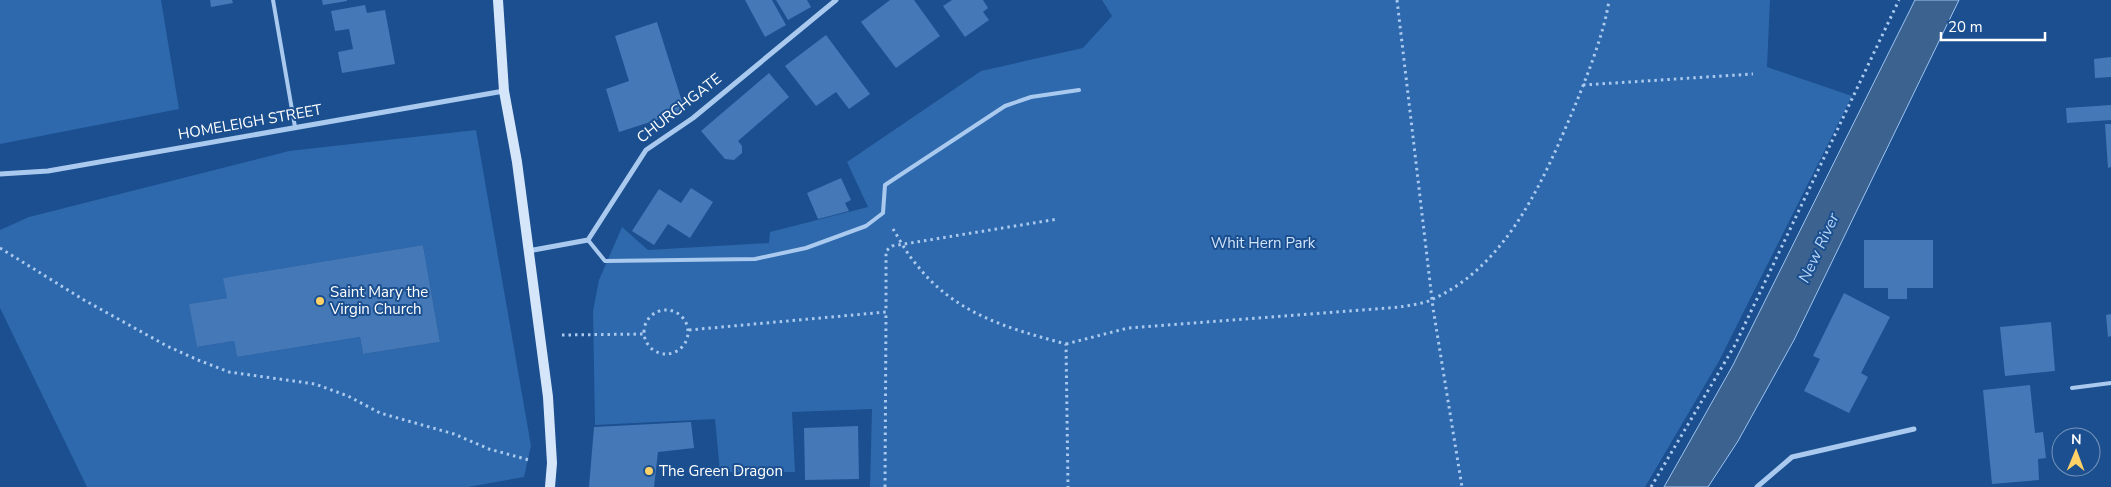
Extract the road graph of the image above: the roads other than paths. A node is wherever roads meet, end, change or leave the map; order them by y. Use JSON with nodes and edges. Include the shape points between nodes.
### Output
{"nodes":[{"id":1,"x":273,"y":0,"type":"edge"},
{"id":2,"x":498,"y":0,"type":"edge"},
{"id":3,"x":836,"y":0,"type":"edge"},
{"id":4,"x":1079,"y":90,"type":"dead end"},
{"id":5,"x":504,"y":91,"type":"junction"},
{"id":6,"x":295,"y":127,"type":"junction"},
{"id":7,"x":0,"y":174,"type":"edge"},
{"id":8,"x":588,"y":240,"type":"junction"},
{"id":9,"x":528,"y":251,"type":"junction"},
{"id":10,"x":2111,"y":383,"type":"edge"},
{"id":11,"x":2072,"y":388,"type":"dead end"},
{"id":12,"x":1914,"y":429,"type":"dead end"},
{"id":13,"x":550,"y":487,"type":"edge"},
{"id":14,"x":1757,"y":487,"type":"edge"}],
"edges":[{"from":1,"to":6,"type":"lane"},
{"from":2,"to":5,"type":"street"},
{"from":3,"to":8,"type":"street","name":"CHURCHGATE","via":[[693,118],[646,150]]},
{"from":4,"to":8,"type":"lane","via":[[1031,97],[1005,106],[885,185],[883,213],[866,226],[806,248],[755,259],[605,261]]},
{"from":5,"to":6,"type":"street","name":"HOMELEIGH STREET"},
{"from":5,"to":9,"type":"street"},
{"from":6,"to":7,"type":"street","name":"HOMELEIGH STREET","via":[[48,171]]},
{"from":8,"to":9,"type":"street"},
{"from":9,"to":13,"type":"street","via":[[548,397],[552,463]]},
{"from":10,"to":11,"type":"lane"},
{"from":12,"to":14,"type":"street","via":[[1792,457]]}]}
